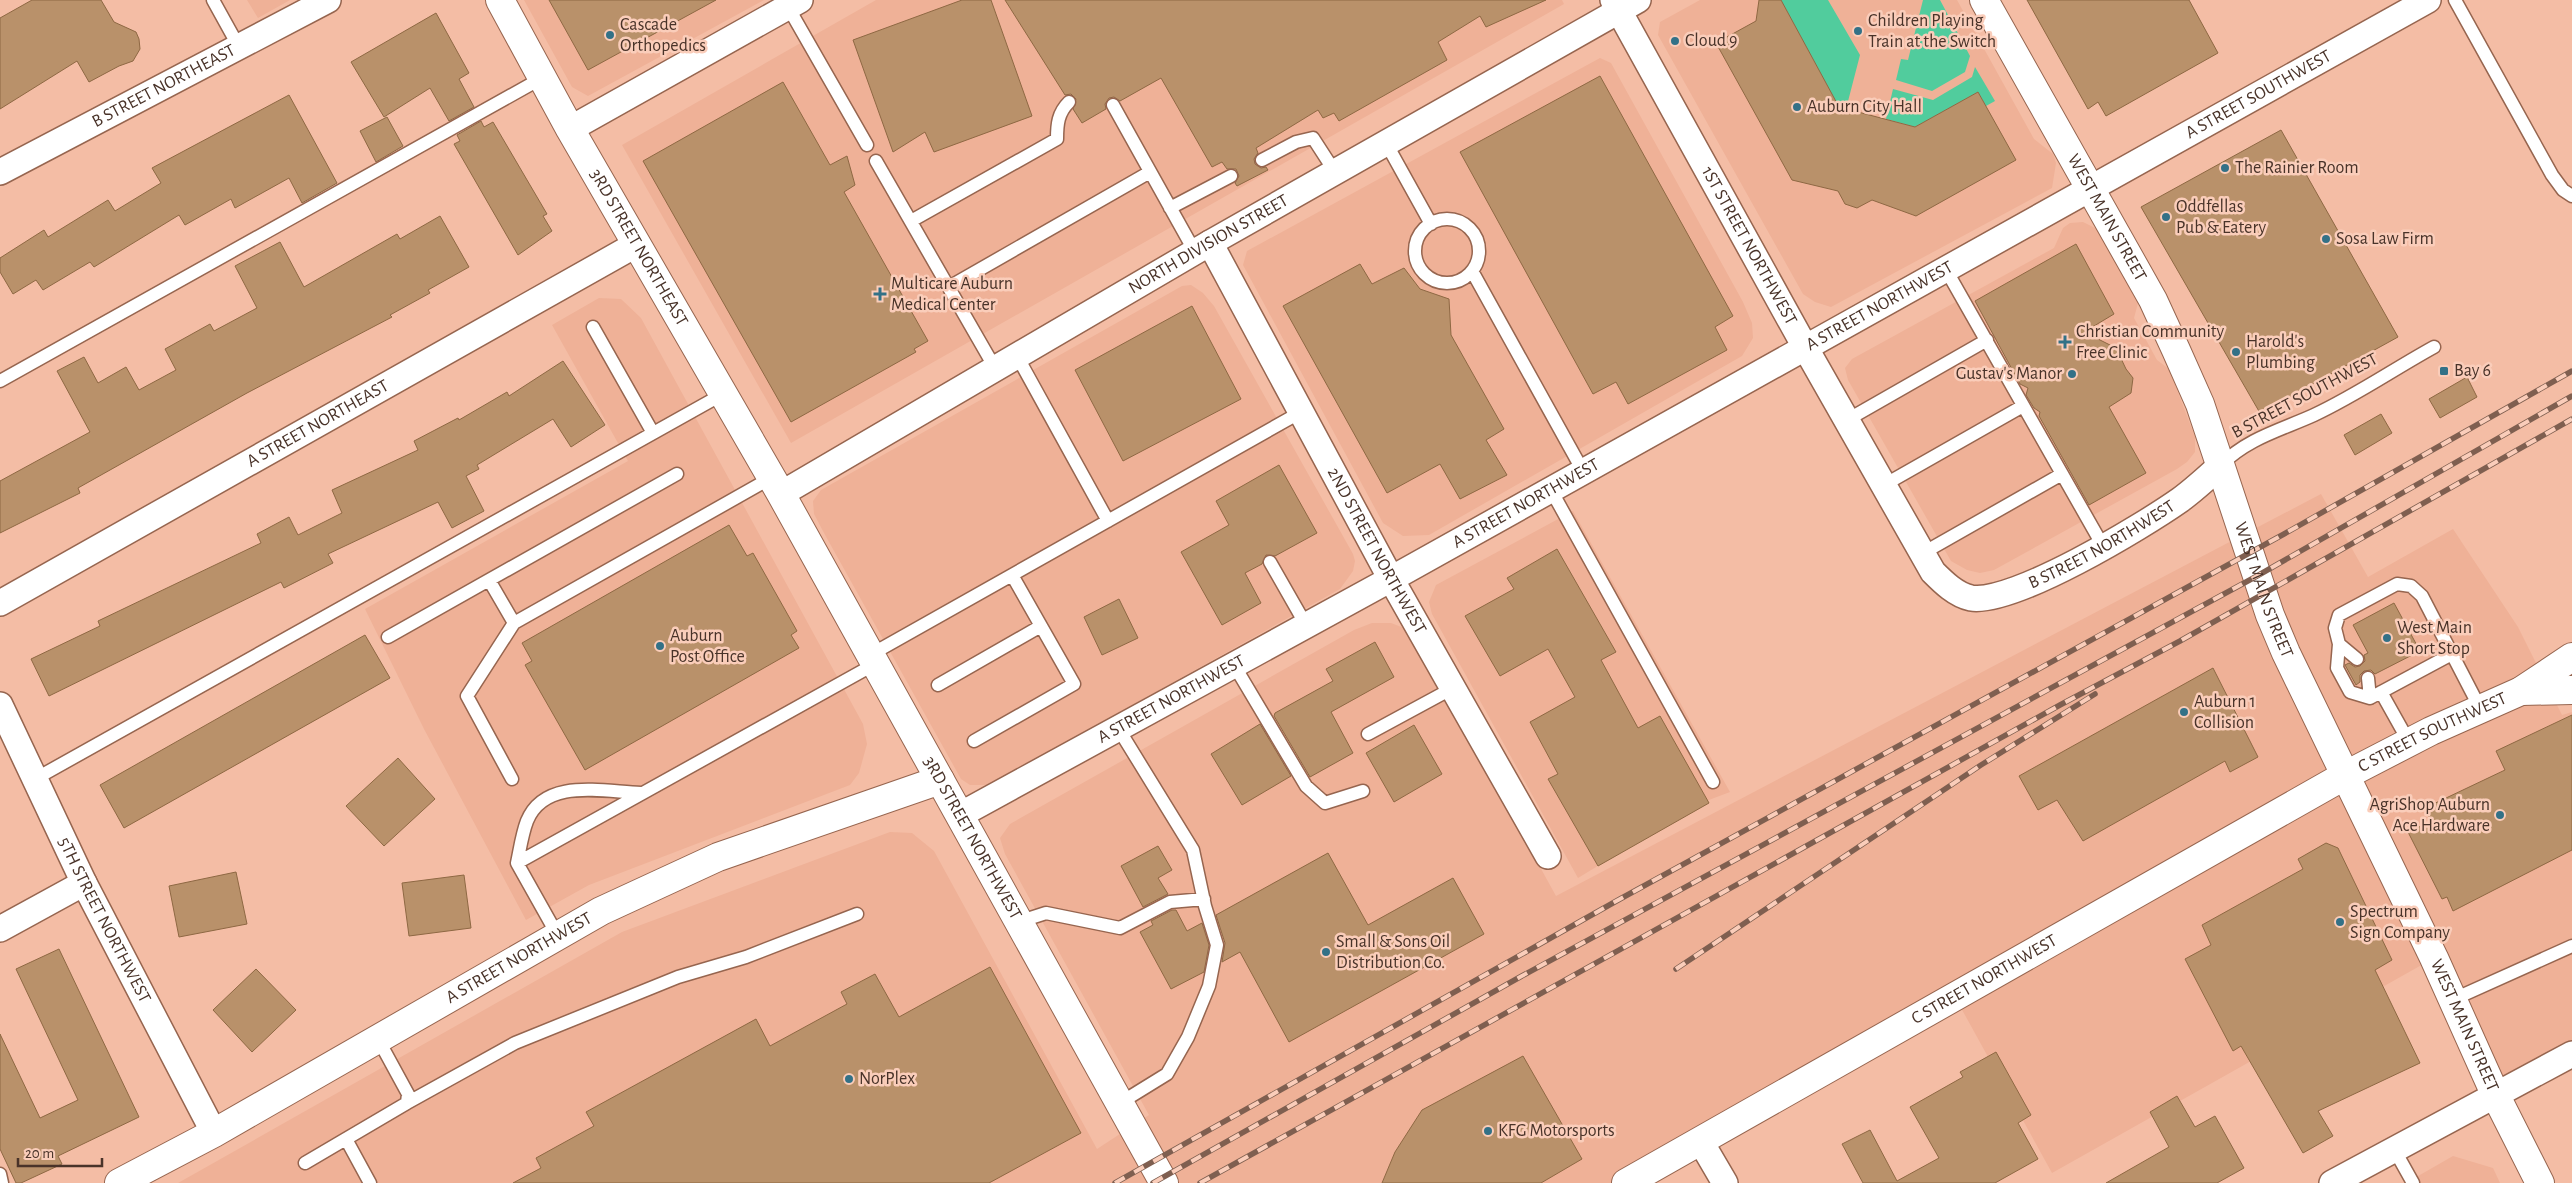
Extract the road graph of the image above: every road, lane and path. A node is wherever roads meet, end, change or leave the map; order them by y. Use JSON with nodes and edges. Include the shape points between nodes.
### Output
{"nodes":[{"id":1,"x":213,"y":0,"type":"edge"},
{"id":2,"x":328,"y":0,"type":"edge"},
{"id":3,"x":500,"y":0,"type":"edge"},
{"id":4,"x":1984,"y":0,"type":"edge"},
{"id":5,"x":2428,"y":0,"type":"edge"},
{"id":6,"x":2455,"y":0,"type":"edge"},
{"id":7,"x":794,"y":3,"type":"edge"},
{"id":8,"x":1624,"y":3,"type":"edge"},
{"id":9,"x":239,"y":47,"type":"junction"},
{"id":10,"x":542,"y":78,"type":"junction"},
{"id":11,"x":1069,"y":102,"type":"dead end"},
{"id":12,"x":1113,"y":106,"type":"dead end"},
{"id":13,"x":570,"y":129,"type":"junction"},
{"id":14,"x":1386,"y":143,"type":"junction"},
{"id":15,"x":867,"y":145,"type":"dead end"},
{"id":16,"x":1262,"y":160,"type":"dead end"},
{"id":17,"x":876,"y":161,"type":"dead end"},
{"id":18,"x":0,"y":172,"type":"edge"},
{"id":19,"x":1150,"y":172,"type":"junction"},
{"id":20,"x":1335,"y":172,"type":"junction"},
{"id":21,"x":1231,"y":176,"type":"dead end"},
{"id":22,"x":2089,"y":187,"type":"junction"},
{"id":23,"x":2572,"y":196,"type":"edge"},
{"id":24,"x":1170,"y":208,"type":"junction"},
{"id":25,"x":911,"y":221,"type":"junction"},
{"id":26,"x":1431,"y":224,"type":"junction"},
{"id":27,"x":637,"y":244,"type":"junction"},
{"id":28,"x":1202,"y":248,"type":"junction"},
{"id":29,"x":1945,"y":268,"type":"junction"},
{"id":30,"x":1472,"y":271,"type":"junction"},
{"id":31,"x":949,"y":287,"type":"junction"},
{"id":32,"x":593,"y":327,"type":"dead end"},
{"id":33,"x":1987,"y":340,"type":"junction"},
{"id":34,"x":1806,"y":347,"type":"junction"},
{"id":35,"x":2434,"y":347,"type":"dead end"},
{"id":36,"x":1017,"y":356,"type":"junction"},
{"id":37,"x":995,"y":368,"type":"junction"},
{"id":38,"x":0,"y":382,"type":"edge"},
{"id":39,"x":723,"y":394,"type":"junction"},
{"id":40,"x":2024,"y":406,"type":"junction"},
{"id":41,"x":1301,"y":412,"type":"junction"},
{"id":42,"x":1847,"y":420,"type":"junction"},
{"id":43,"x":653,"y":433,"type":"junction"},
{"id":44,"x":2221,"y":465,"type":"junction"},
{"id":45,"x":1583,"y":471,"type":"junction"},
{"id":46,"x":677,"y":474,"type":"dead end"},
{"id":47,"x":2062,"y":474,"type":"junction"},
{"id":48,"x":1884,"y":485,"type":"junction"},
{"id":49,"x":776,"y":486,"type":"junction"},
{"id":50,"x":1551,"y":490,"type":"junction"},
{"id":51,"x":1108,"y":521,"type":"junction"},
{"id":52,"x":2103,"y":546,"type":"junction"},
{"id":53,"x":1923,"y":553,"type":"junction"},
{"id":54,"x":1270,"y":562,"type":"dead end"},
{"id":55,"x":1012,"y":575,"type":"junction"},
{"id":56,"x":1391,"y":579,"type":"junction"},
{"id":57,"x":489,"y":580,"type":"junction"},
{"id":58,"x":1971,"y":598,"type":"joint"},
{"id":59,"x":0,"y":603,"type":"edge"},
{"id":60,"x":514,"y":624,"type":"junction"},
{"id":61,"x":1306,"y":625,"type":"junction"},
{"id":62,"x":1041,"y":626,"type":"junction"},
{"id":63,"x":388,"y":637,"type":"dead end"},
{"id":64,"x":2339,"y":644,"type":"junction"},
{"id":65,"x":2452,"y":654,"type":"junction"},
{"id":66,"x":2572,"y":657,"type":"edge"},
{"id":67,"x":873,"y":659,"type":"junction"},
{"id":68,"x":2357,"y":659,"type":"dead end"},
{"id":69,"x":1234,"y":665,"type":"junction"},
{"id":70,"x":2368,"y":678,"type":"dead end"},
{"id":71,"x":938,"y":685,"type":"dead end"},
{"id":72,"x":1453,"y":688,"type":"junction"},
{"id":73,"x":2572,"y":690,"type":"edge"},
{"id":74,"x":2521,"y":691,"type":"junction"},
{"id":75,"x":2376,"y":695,"type":"junction"},
{"id":76,"x":0,"y":705,"type":"edge"},
{"id":77,"x":2480,"y":708,"type":"junction"},
{"id":78,"x":1118,"y":728,"type":"junction"},
{"id":79,"x":1368,"y":734,"type":"dead end"},
{"id":80,"x":974,"y":741,"type":"dead end"},
{"id":81,"x":2408,"y":742,"type":"junction"},
{"id":82,"x":2344,"y":776,"type":"junction"},
{"id":83,"x":35,"y":779,"type":"junction"},
{"id":84,"x":512,"y":779,"type":"dead end"},
{"id":85,"x":940,"y":780,"type":"junction"},
{"id":86,"x":1713,"y":782,"type":"dead end"},
{"id":87,"x":1363,"y":791,"type":"dead end"},
{"id":88,"x":642,"y":793,"type":"junction"},
{"id":89,"x":960,"y":815,"type":"junction"},
{"id":90,"x":1548,"y":856,"type":"dead end"},
{"id":91,"x":517,"y":863,"type":"junction"},
{"id":92,"x":84,"y":883,"type":"junction"},
{"id":93,"x":1204,"y":899,"type":"junction"},
{"id":94,"x":857,"y":914,"type":"dead end"},
{"id":95,"x":1018,"y":922,"type":"junction"},
{"id":96,"x":0,"y":929,"type":"edge"},
{"id":97,"x":558,"y":936,"type":"junction"},
{"id":98,"x":2572,"y":946,"type":"edge"},
{"id":99,"x":2454,"y":999,"type":"junction"},
{"id":100,"x":378,"y":1039,"type":"junction"},
{"id":101,"x":2572,"y":1054,"type":"edge"},
{"id":102,"x":2495,"y":1094,"type":"junction"},
{"id":103,"x":407,"y":1102,"type":"junction"},
{"id":104,"x":1120,"y":1103,"type":"junction"},
{"id":105,"x":214,"y":1133,"type":"junction"},
{"id":106,"x":346,"y":1139,"type":"junction"},
{"id":107,"x":1700,"y":1142,"type":"junction"},
{"id":108,"x":2394,"y":1149,"type":"junction"},
{"id":109,"x":305,"y":1163,"type":"dead end"},
{"id":110,"x":0,"y":1174,"type":"edge"},
{"id":111,"x":132,"y":1180,"type":"edge"},
{"id":112,"x":2,"y":1183,"type":"edge"},
{"id":113,"x":370,"y":1183,"type":"edge"},
{"id":114,"x":1164,"y":1183,"type":"edge"},
{"id":115,"x":1626,"y":1183,"type":"edge"},
{"id":116,"x":1724,"y":1183,"type":"edge"},
{"id":117,"x":2332,"y":1183,"type":"edge"},
{"id":118,"x":2413,"y":1183,"type":"edge"},
{"id":119,"x":2540,"y":1183,"type":"edge"}],
"edges":[{"from":1,"to":9,"type":"lane"},
{"from":2,"to":9,"type":"street","name":"B STREET NORTHEAST"},
{"from":3,"to":10,"type":"street","name":"3RD STREET NORTHEAST"},
{"from":4,"to":22,"type":"street","name":"WEST MAIN STREET"},
{"from":5,"to":22,"type":"street","name":"A STREET SOUTHWEST"},
{"from":6,"to":23,"type":"lane","via":[[2552,175]]},
{"from":7,"to":13,"type":"street"},
{"from":7,"to":15,"type":"lane"},
{"from":8,"to":14,"type":"street","name":"NORTH DIVISION STREET"},
{"from":8,"to":34,"type":"street","name":"1ST STREET NORTHWEST"},
{"from":9,"to":18,"type":"street","name":"B STREET NORTHEAST"},
{"from":10,"to":13,"type":"street","name":"3RD STREET NORTHEAST"},
{"from":10,"to":38,"type":"lane"},
{"from":11,"to":25,"type":"lane","via":[[1062,109],[1057,139]]},
{"from":12,"to":19,"type":"lane"},
{"from":13,"to":27,"type":"street","name":"3RD STREET NORTHEAST"},
{"from":14,"to":20,"type":"street","name":"NORTH DIVISION STREET"},
{"from":14,"to":26,"type":"lane"},
{"from":16,"to":20,"type":"lane","via":[[1296,142],[1313,138]]},
{"from":17,"to":25,"type":"lane"},
{"from":19,"to":24,"type":"lane"},
{"from":19,"to":31,"type":"lane"},
{"from":20,"to":28,"type":"street","name":"NORTH DIVISION STREET"},
{"from":21,"to":24,"type":"lane"},
{"from":22,"to":29,"type":"street","name":"A STREET NORTHWEST"},
{"from":22,"to":44,"type":"street","name":"WEST MAIN STREET","via":[[2153,300],[2200,404]]},
{"from":24,"to":28,"type":"lane"},
{"from":25,"to":31,"type":"lane"},
{"from":26,"to":30,"type":"lane","via":[[1450,219],[1472,231],[1478,242],[1479,255]]},
{"from":26,"to":30,"type":"lane","via":[[1419,236],[1415,248],[1422,272],[1444,284],[1456,282]]},
{"from":27,"to":39,"type":"street","name":"3RD STREET NORTHEAST"},
{"from":27,"to":59,"type":"street","name":"A STREET NORTHEAST"},
{"from":28,"to":36,"type":"street","name":"NORTH DIVISION STREET"},
{"from":28,"to":41,"type":"street","name":"2ND STREET NORTHWEST"},
{"from":29,"to":33,"type":"lane"},
{"from":29,"to":34,"type":"street","name":"A STREET NORTHWEST"},
{"from":30,"to":45,"type":"lane"},
{"from":31,"to":37,"type":"lane"},
{"from":32,"to":43,"type":"lane"},
{"from":33,"to":40,"type":"lane"},
{"from":33,"to":42,"type":"lane"},
{"from":34,"to":42,"type":"street","name":"1ST STREET NORTHWEST"},
{"from":34,"to":45,"type":"street","name":"A STREET NORTHWEST"},
{"from":35,"to":44,"type":"lane","name":"B STREET SOUTHWEST","via":[[2315,414],[2255,439]]},
{"from":36,"to":37,"type":"street","name":"NORTH DIVISION STREET"},
{"from":36,"to":51,"type":"lane"},
{"from":37,"to":49,"type":"street","name":"NORTH DIVISION STREET"},
{"from":39,"to":43,"type":"lane"},
{"from":39,"to":49,"type":"street","name":"3RD STREET NORTHEAST"},
{"from":40,"to":47,"type":"lane"},
{"from":40,"to":48,"type":"lane"},
{"from":41,"to":51,"type":"lane"},
{"from":41,"to":56,"type":"street","name":"2ND STREET NORTHWEST"},
{"from":42,"to":48,"type":"street","name":"1ST STREET NORTHWEST"},
{"from":43,"to":83,"type":"lane"},
{"from":44,"to":52,"type":"street","name":"B STREET NORTHWEST","via":[[2178,501]]},
{"from":44,"to":82,"type":"street","name":"WEST MAIN STREET","via":[[2270,614]]},
{"from":45,"to":50,"type":"street","name":"A STREET NORTHWEST"},
{"from":46,"to":57,"type":"lane"},
{"from":47,"to":52,"type":"lane"},
{"from":47,"to":53,"type":"lane"},
{"from":48,"to":53,"type":"street","name":"1ST STREET NORTHWEST"},
{"from":49,"to":60,"type":"lane"},
{"from":49,"to":67,"type":"street","name":"3RD STREET NORTHWEST"},
{"from":50,"to":56,"type":"street","name":"A STREET NORTHWEST"},
{"from":50,"to":86,"type":"lane"},
{"from":51,"to":55,"type":"lane"},
{"from":52,"to":58,"type":"street","name":"B STREET NORTHWEST","via":[[2029,586],[1998,596]]},
{"from":53,"to":58,"type":"street","name":"1ST STREET NORTHWEST","via":[[1942,581]]},
{"from":54,"to":61,"type":"lane"},
{"from":55,"to":62,"type":"lane"},
{"from":55,"to":67,"type":"lane"},
{"from":56,"to":61,"type":"street","name":"A STREET NORTHWEST"},
{"from":56,"to":72,"type":"street","name":"2ND STREET NORTHWEST"},
{"from":57,"to":60,"type":"lane"},
{"from":57,"to":63,"type":"lane"},
{"from":60,"to":84,"type":"lane","via":[[467,696]]},
{"from":61,"to":69,"type":"street","name":"A STREET NORTHWEST"},
{"from":62,"to":71,"type":"lane"},
{"from":62,"to":80,"type":"lane","via":[[1074,684]]},
{"from":64,"to":65,"type":"lane","via":[[2335,628],[2339,615],[2397,584],[2411,586],[2422,596]]},
{"from":64,"to":68,"type":"lane"},
{"from":64,"to":75,"type":"lane","via":[[2337,668],[2350,692]]},
{"from":65,"to":75,"type":"lane"},
{"from":65,"to":77,"type":"lane"},
{"from":66,"to":74,"type":"street","name":"C STREET SOUTHWEST"},
{"from":67,"to":85,"type":"street","name":"3RD STREET NORTHWEST"},
{"from":67,"to":88,"type":"lane"},
{"from":69,"to":78,"type":"street","name":"A STREET NORTHWEST"},
{"from":69,"to":87,"type":"lane","via":[[1306,786],[1325,803]]},
{"from":70,"to":75,"type":"lane"},
{"from":72,"to":79,"type":"lane"},
{"from":72,"to":90,"type":"street","name":"2ND STREET NORTHWEST"},
{"from":73,"to":74,"type":"street","name":"C STREET SOUTHWEST"},
{"from":74,"to":77,"type":"street","name":"C STREET SOUTHWEST"},
{"from":75,"to":81,"type":"lane"},
{"from":76,"to":83,"type":"street","name":"5TH STREET NORTHWEST"},
{"from":77,"to":81,"type":"street","name":"C STREET SOUTHWEST"},
{"from":78,"to":89,"type":"street","name":"A STREET NORTHWEST"},
{"from":78,"to":93,"type":"lane","via":[[1193,850]]},
{"from":81,"to":82,"type":"street","name":"C STREET SOUTHWEST"},
{"from":82,"to":99,"type":"street","name":"WEST MAIN STREET"},
{"from":82,"to":107,"type":"street","name":"C STREET NORTHWEST"},
{"from":83,"to":92,"type":"street","name":"5TH STREET NORTHWEST"},
{"from":85,"to":89,"type":"street","name":"3RD STREET NORTHWEST"},
{"from":85,"to":97,"type":"street","name":"A STREET NORTHWEST","via":[[718,857],[601,911]]},
{"from":88,"to":91,"type":"lane"},
{"from":88,"to":91,"type":"lane","via":[[565,790],[550,795],[527,820]]},
{"from":89,"to":95,"type":"street","name":"3RD STREET NORTHWEST"},
{"from":91,"to":97,"type":"lane"},
{"from":92,"to":96,"type":"street"},
{"from":92,"to":105,"type":"street","name":"5TH STREET NORTHWEST"},
{"from":93,"to":95,"type":"lane","via":[[1170,902],[1120,928],[1046,913]]},
{"from":93,"to":104,"type":"lane","via":[[1217,945],[1208,986],[1188,1037],[1167,1074]]},
{"from":94,"to":103,"type":"lane","via":[[746,957],[678,977],[515,1043]]},
{"from":95,"to":104,"type":"street","name":"3RD STREET NORTHWEST"},
{"from":97,"to":100,"type":"street","name":"A STREET NORTHWEST"},
{"from":98,"to":99,"type":"lane"},
{"from":99,"to":102,"type":"street","name":"WEST MAIN STREET"},
{"from":100,"to":103,"type":"lane","via":[[408,1094]]},
{"from":100,"to":105,"type":"street","name":"A STREET NORTHWEST"},
{"from":101,"to":102,"type":"street"},
{"from":102,"to":108,"type":"street"},
{"from":102,"to":119,"type":"street","name":"WEST MAIN STREET"},
{"from":103,"to":106,"type":"lane"},
{"from":104,"to":114,"type":"street","name":"3RD STREET NORTHWEST"},
{"from":105,"to":111,"type":"street","name":"A STREET NORTHWEST"},
{"from":106,"to":109,"type":"lane"},
{"from":106,"to":113,"type":"lane"},
{"from":107,"to":115,"type":"street","name":"C STREET NORTHWEST"},
{"from":107,"to":116,"type":"street"},
{"from":108,"to":117,"type":"street"},
{"from":108,"to":118,"type":"lane"},
{"from":110,"to":112,"type":"lane"}]}
